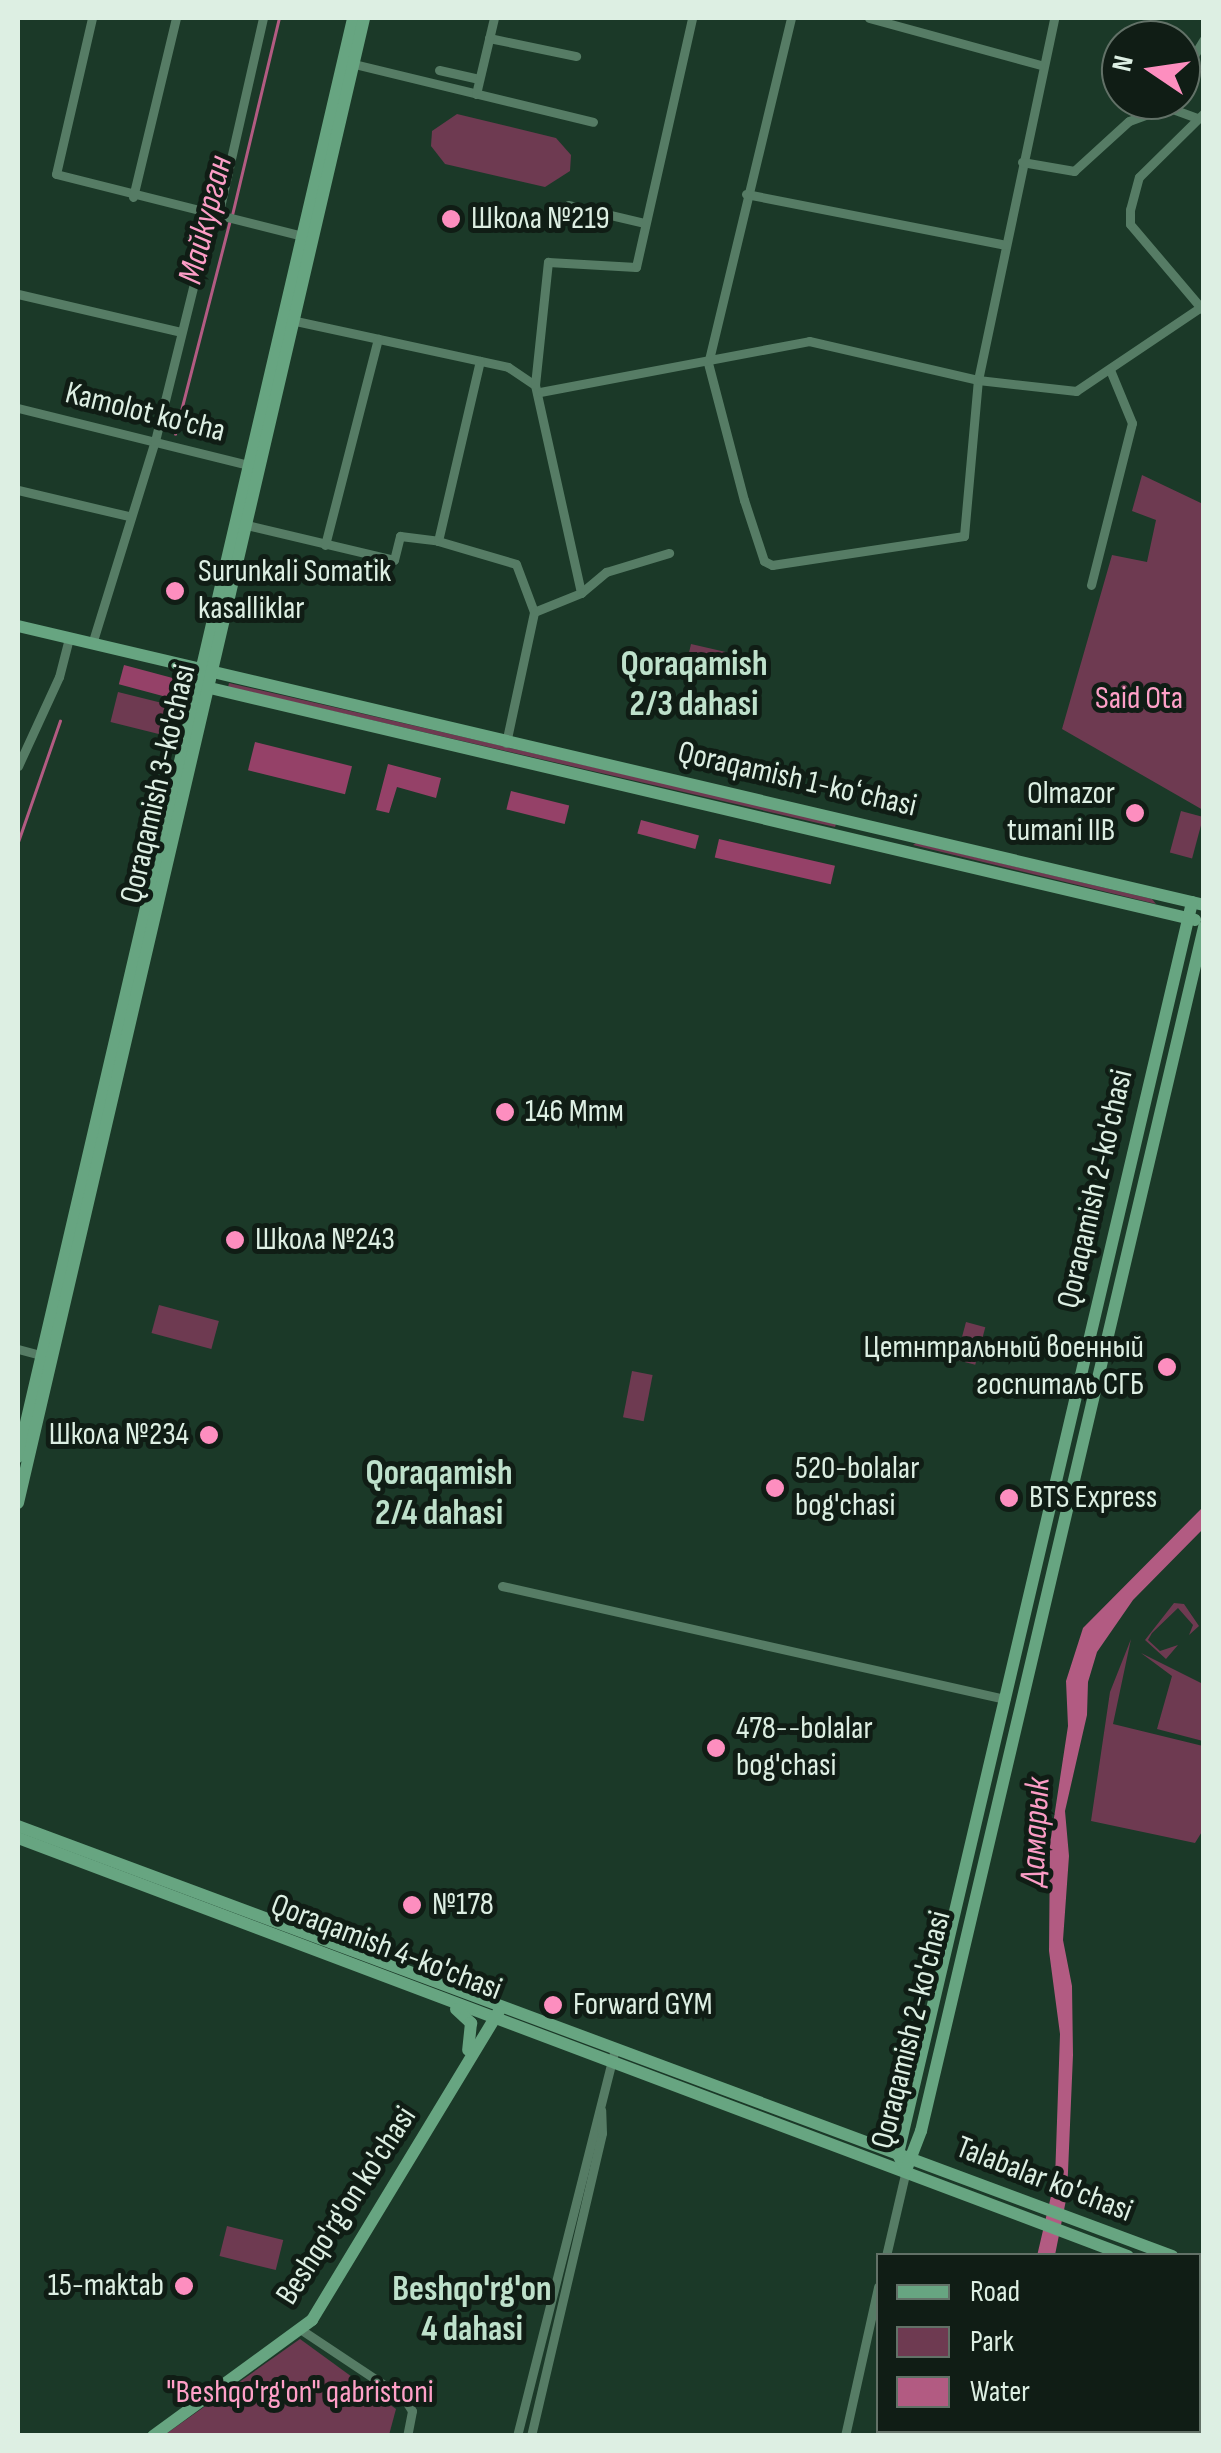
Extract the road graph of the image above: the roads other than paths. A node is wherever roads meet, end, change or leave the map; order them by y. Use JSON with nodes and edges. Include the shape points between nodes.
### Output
{"nodes":[{"id":1,"x":92,"y":18,"type":"edge"},
{"id":2,"x":176,"y":18,"type":"edge"},
{"id":3,"x":263,"y":18,"type":"edge"},
{"id":4,"x":353,"y":18,"type":"edge"},
{"id":5,"x":364,"y":18,"type":"edge"},
{"id":6,"x":494,"y":18,"type":"edge"},
{"id":7,"x":692,"y":18,"type":"edge"},
{"id":8,"x":791,"y":18,"type":"edge"},
{"id":9,"x":869,"y":18,"type":"edge"},
{"id":10,"x":1054,"y":18,"type":"edge"},
{"id":11,"x":489,"y":38,"type":"junction"},
{"id":12,"x":576,"y":56,"type":"dead end"},
{"id":13,"x":348,"y":62,"type":"junction"},
{"id":14,"x":1041,"y":65,"type":"junction"},
{"id":15,"x":439,"y":70,"type":"dead end"},
{"id":16,"x":479,"y":79,"type":"junction"},
{"id":17,"x":476,"y":94,"type":"junction"},
{"id":18,"x":1131,"y":120,"type":"edge"},
{"id":19,"x":1196,"y":120,"type":"edge"},
{"id":20,"x":593,"y":122,"type":"dead end"},
{"id":21,"x":1022,"y":162,"type":"junction"},
{"id":22,"x":746,"y":194,"type":"junction"},
{"id":23,"x":133,"y":197,"type":"junction"},
{"id":24,"x":568,"y":206,"type":"dead end"},
{"id":25,"x":215,"y":215,"type":"junction"},
{"id":26,"x":645,"y":224,"type":"junction"},
{"id":27,"x":308,"y":238,"type":"junction"},
{"id":28,"x":1006,"y":245,"type":"junction"},
{"id":29,"x":18,"y":294,"type":"edge"},
{"id":30,"x":1202,"y":308,"type":"edge"},
{"id":31,"x":289,"y":320,"type":"junction"},
{"id":32,"x":181,"y":332,"type":"junction"},
{"id":33,"x":378,"y":339,"type":"junction"},
{"id":34,"x":480,"y":361,"type":"junction"},
{"id":35,"x":708,"y":363,"type":"junction"},
{"id":36,"x":1110,"y":370,"type":"junction"},
{"id":37,"x":978,"y":380,"type":"junction"},
{"id":38,"x":538,"y":388,"type":"junction"},
{"id":39,"x":18,"y":408,"type":"edge"},
{"id":40,"x":158,"y":441,"type":"junction"},
{"id":41,"x":255,"y":466,"type":"junction"},
{"id":42,"x":18,"y":490,"type":"edge"},
{"id":43,"x":128,"y":516,"type":"junction"},
{"id":44,"x":247,"y":525,"type":"junction"},
{"id":45,"x":438,"y":541,"type":"junction"},
{"id":46,"x":325,"y":545,"type":"junction"},
{"id":47,"x":669,"y":553,"type":"dead end"},
{"id":48,"x":1091,"y":585,"type":"dead end"},
{"id":49,"x":581,"y":593,"type":"junction"},
{"id":50,"x":534,"y":612,"type":"junction"},
{"id":51,"x":18,"y":626,"type":"edge"},
{"id":52,"x":70,"y":638,"type":"junction"},
{"id":53,"x":92,"y":644,"type":"junction"},
{"id":54,"x":208,"y":678,"type":"junction"},
{"id":55,"x":506,"y":742,"type":"junction"},
{"id":56,"x":18,"y":766,"type":"edge"},
{"id":57,"x":850,"y":820,"type":"junction"},
{"id":58,"x":846,"y":838,"type":"junction"},
{"id":59,"x":1198,"y":903,"type":"edge"},
{"id":60,"x":1188,"y":919,"type":"junction"},
{"id":61,"x":1204,"y":925,"type":"edge"},
{"id":62,"x":1120,"y":1210,"type":"junction"},
{"id":63,"x":1136,"y":1213,"type":"junction"},
{"id":64,"x":18,"y":1349,"type":"edge"},
{"id":65,"x":47,"y":1356,"type":"junction"},
{"id":66,"x":18,"y":1457,"type":"edge"},
{"id":67,"x":18,"y":1503,"type":"edge"},
{"id":68,"x":502,"y":1586,"type":"dead end"},
{"id":69,"x":1016,"y":1652,"type":"junction"},
{"id":70,"x":1031,"y":1656,"type":"junction"},
{"id":71,"x":1005,"y":1699,"type":"junction"},
{"id":72,"x":18,"y":1826,"type":"edge"},
{"id":73,"x":18,"y":1838,"type":"edge"},
{"id":74,"x":414,"y":1981,"type":"junction"},
{"id":75,"x":428,"y":1992,"type":"junction"},
{"id":76,"x":498,"y":2013,"type":"junction"},
{"id":77,"x":613,"y":2056,"type":"junction"},
{"id":78,"x":459,"y":2078,"type":"junction"},
{"id":79,"x":600,"y":2102,"type":"junction"},
{"id":80,"x":898,"y":2154,"type":"junction"},
{"id":81,"x":909,"y":2165,"type":"junction"},
{"id":82,"x":1089,"y":2233,"type":"junction"},
{"id":83,"x":887,"y":2253,"type":"edge"},
{"id":84,"x":1123,"y":2253,"type":"edge"},
{"id":85,"x":1161,"y":2253,"type":"edge"},
{"id":86,"x":876,"y":2296,"type":"edge"},
{"id":87,"x":300,"y":2330,"type":"junction"},
{"id":88,"x":528,"y":2388,"type":"junction"},
{"id":89,"x":542,"y":2391,"type":"junction"},
{"id":90,"x":154,"y":2436,"type":"edge"},
{"id":91,"x":407,"y":2436,"type":"edge"},
{"id":92,"x":516,"y":2436,"type":"edge"},
{"id":93,"x":532,"y":2436,"type":"edge"},
{"id":94,"x":845,"y":2436,"type":"edge"}],
"edges":[{"from":1,"to":23,"type":"street","via":[[56,174]]},
{"from":2,"to":23,"type":"street"},
{"from":3,"to":25,"type":"street"},
{"from":4,"to":13,"type":"main road","name":"Qoraqamish 3-ko'chasi"},
{"from":5,"to":13,"type":"main road","name":"Qoraqamish 3-ko'chasi"},
{"from":6,"to":11,"type":"street"},
{"from":7,"to":26,"type":"street"},
{"from":8,"to":22,"type":"street"},
{"from":9,"to":14,"type":"street"},
{"from":10,"to":14,"type":"street"},
{"from":11,"to":12,"type":"street"},
{"from":11,"to":16,"type":"street"},
{"from":13,"to":17,"type":"street"},
{"from":13,"to":27,"type":"main road","name":"Qoraqamish 3-ko'chasi"},
{"from":14,"to":21,"type":"street"},
{"from":15,"to":16,"type":"street"},
{"from":16,"to":17,"type":"street"},
{"from":17,"to":20,"type":"street"},
{"from":18,"to":21,"type":"street","via":[[1074,172]]},
{"from":19,"to":30,"type":"street","via":[[1138,177],[1130,224]]},
{"from":21,"to":28,"type":"street"},
{"from":22,"to":28,"type":"street"},
{"from":22,"to":35,"type":"street"},
{"from":23,"to":25,"type":"street"},
{"from":24,"to":26,"type":"street"},
{"from":25,"to":27,"type":"street"},
{"from":25,"to":32,"type":"street"},
{"from":26,"to":38,"type":"street","via":[[633,270],[547,262]]},
{"from":27,"to":31,"type":"main road","name":"Qoraqamish 3-ko'chasi"},
{"from":28,"to":37,"type":"street"},
{"from":29,"to":32,"type":"street"},
{"from":30,"to":36,"type":"street"},
{"from":31,"to":33,"type":"street"},
{"from":31,"to":41,"type":"main road","name":"Qoraqamish 3-ko'chasi"},
{"from":32,"to":40,"type":"street"},
{"from":33,"to":34,"type":"street"},
{"from":33,"to":46,"type":"street"},
{"from":34,"to":38,"type":"street","via":[[508,367]]},
{"from":34,"to":45,"type":"street"},
{"from":35,"to":37,"type":"street","via":[[809,341]]},
{"from":35,"to":37,"type":"street","via":[[744,500],[764,561],[772,565],[964,536]]},
{"from":35,"to":38,"type":"street"},
{"from":36,"to":37,"type":"street","via":[[1077,391]]},
{"from":36,"to":48,"type":"street","via":[[1132,424]]},
{"from":38,"to":49,"type":"street"},
{"from":39,"to":40,"type":"street","name":"Kamolot ko'cha"},
{"from":40,"to":41,"type":"street","name":"Kamolot ko'cha"},
{"from":40,"to":43,"type":"street"},
{"from":41,"to":44,"type":"main road","name":"Qoraqamish 3-ko'chasi"},
{"from":41,"to":54,"type":"main road","name":"Qoraqamish 3-ko'chasi"},
{"from":42,"to":43,"type":"street"},
{"from":43,"to":53,"type":"street"},
{"from":44,"to":46,"type":"street"},
{"from":44,"to":54,"type":"main road","name":"Qoraqamish 3-ko'chasi"},
{"from":45,"to":46,"type":"street","via":[[400,536],[394,560]]},
{"from":45,"to":50,"type":"street","via":[[516,564]]},
{"from":47,"to":49,"type":"street","via":[[606,572]]},
{"from":49,"to":50,"type":"street"},
{"from":50,"to":55,"type":"street"},
{"from":51,"to":52,"type":"main road"},
{"from":52,"to":53,"type":"main road"},
{"from":52,"to":56,"type":"street","via":[[60,677]]},
{"from":53,"to":54,"type":"main road"},
{"from":54,"to":55,"type":"main road","name":"Qoraqamish 1-koʻchasi"},
{"from":54,"to":58,"type":"main road","name":"Qoraqamish 1-koʻchasi"},
{"from":54,"to":65,"type":"main road","name":"Qoraqamish 3-ko'chasi"},
{"from":55,"to":57,"type":"main road","name":"Qoraqamish 1-koʻchasi"},
{"from":57,"to":58,"type":"main road"},
{"from":57,"to":59,"type":"main road","name":"Qoraqamish 1-koʻchasi"},
{"from":58,"to":60,"type":"main road","name":"Qoraqamish 1-koʻchasi"},
{"from":59,"to":60,"type":"main road","name":"Qoraqamish 2-ko'chasi"},
{"from":60,"to":61,"type":"main road","name":"Qoraqamish 1-koʻchasi"},
{"from":60,"to":62,"type":"main road","name":"Qoraqamish 2-ko'chasi"},
{"from":61,"to":63,"type":"main road","name":"Qoraqamish 2-ko'chasi"},
{"from":62,"to":63,"type":"main road"},
{"from":62,"to":69,"type":"main road","name":"Qoraqamish 2-ko'chasi"},
{"from":63,"to":70,"type":"main road","name":"Qoraqamish 2-ko'chasi"},
{"from":64,"to":65,"type":"street"},
{"from":65,"to":66,"type":"main road","name":"Qoraqamish 3-ko'chasi"},
{"from":65,"to":67,"type":"main road","name":"Qoraqamish 3-ko'chasi"},
{"from":68,"to":71,"type":"street"},
{"from":69,"to":70,"type":"main road"},
{"from":69,"to":71,"type":"main road","name":"Qoraqamish 2-ko'chasi"},
{"from":70,"to":81,"type":"main road","name":"Qoraqamish 2-ko'chasi"},
{"from":71,"to":80,"type":"main road","name":"Qoraqamish 2-ko'chasi"},
{"from":72,"to":74,"type":"main road","name":"Qoraqamish 4-ko'chasi"},
{"from":73,"to":74,"type":"main road","name":"Qoraqamish 4-ko'chasi"},
{"from":74,"to":75,"type":"main road","name":"Qoraqamish 4-ko'chasi"},
{"from":74,"to":76,"type":"main road","name":"Qoraqamish 4-ko'chasi"},
{"from":75,"to":76,"type":"main road","name":"Qoraqamish 4-ko'chasi"},
{"from":75,"to":78,"type":"main road","via":[[471,2023]]},
{"from":76,"to":77,"type":"main road","name":"Qoraqamish 4-ko'chasi"},
{"from":76,"to":78,"type":"main road","name":"Beshqo'rg'on ko'chasi"},
{"from":77,"to":79,"type":"street"},
{"from":77,"to":80,"type":"main road","name":"Qoraqamish 4-ko'chasi"},
{"from":77,"to":81,"type":"main road","name":"Qoraqamish 4-ko'chasi"},
{"from":78,"to":87,"type":"main road","name":"Beshqo'rg'on ko'chasi"},
{"from":79,"to":88,"type":"street"},
{"from":79,"to":89,"type":"street","via":[[602,2132]]},
{"from":80,"to":81,"type":"main road","name":"Talabalar ko'chasi"},
{"from":81,"to":82,"type":"main road","name":"Talabalar ko'chasi"},
{"from":81,"to":83,"type":"street"},
{"from":82,"to":84,"type":"main road","name":"Talabalar ko'chasi"},
{"from":82,"to":85,"type":"main road","name":"Talabalar ko'chasi"},
{"from":86,"to":94,"type":"street"},
{"from":87,"to":90,"type":"main road","name":"Beshqo'rg'on ko'chasi"},
{"from":87,"to":91,"type":"street","via":[[404,2398],[412,2412]]},
{"from":88,"to":89,"type":"street"},
{"from":88,"to":92,"type":"street"},
{"from":89,"to":93,"type":"street"}]}
